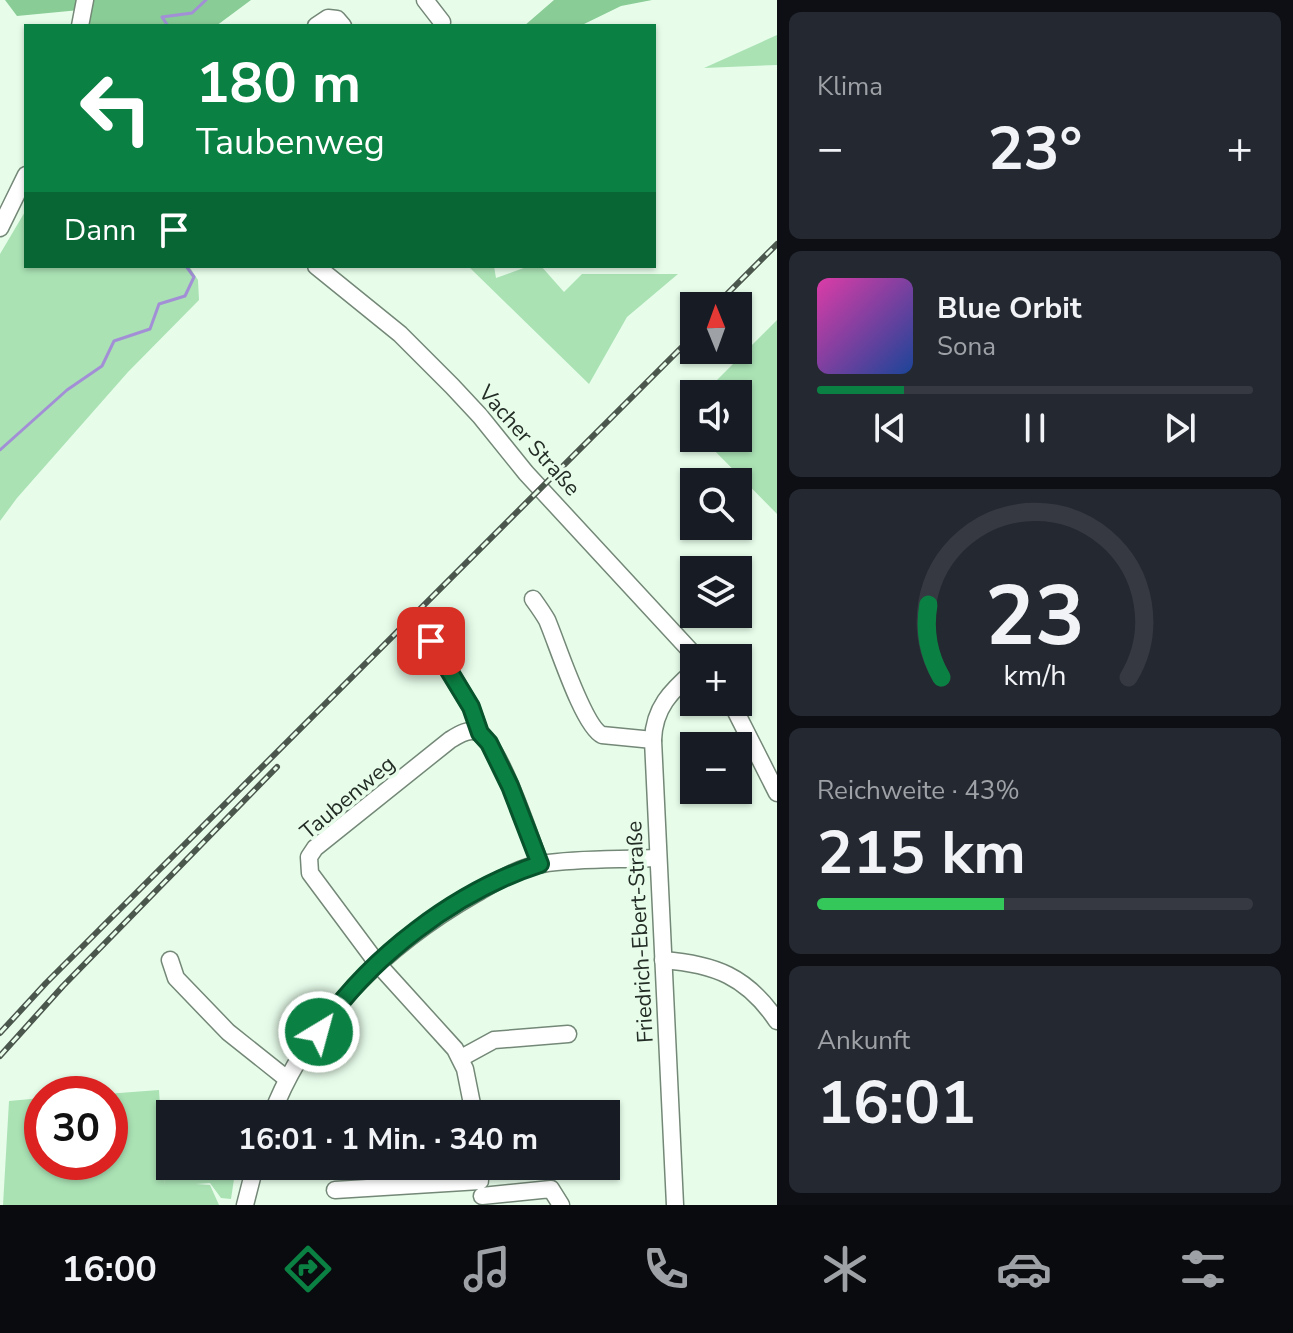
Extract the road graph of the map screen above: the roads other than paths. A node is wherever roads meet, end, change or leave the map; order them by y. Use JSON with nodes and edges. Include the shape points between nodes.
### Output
{"nodes":[{"id":1,"x":85,"y":0,"type":"edge"},
{"id":2,"x":425,"y":0,"type":"edge"},
{"id":3,"x":80,"y":24,"type":"edge"},
{"id":4,"x":319,"y":24,"type":"edge"},
{"id":5,"x":341,"y":24,"type":"edge"},
{"id":6,"x":442,"y":24,"type":"edge"},
{"id":7,"x":24,"y":179,"type":"edge"},
{"id":8,"x":0,"y":228,"type":"edge"},
{"id":9,"x":318,"y":268,"type":"edge"},
{"id":10,"x":533,"y":599,"type":"dead end"},
{"id":11,"x":431,"y":641,"type":"dead end"},
{"id":12,"x":684,"y":644,"type":"edge"},
{"id":13,"x":680,"y":685,"type":"edge"},
{"id":14,"x":738,"y":716,"type":"edge"},
{"id":15,"x":480,"y":733,"type":"junction"},
{"id":16,"x":653,"y":740,"type":"junction"},
{"id":17,"x":777,"y":793,"type":"edge"},
{"id":18,"x":658,"y":858,"type":"junction"},
{"id":19,"x":540,"y":864,"type":"junction"},
{"id":20,"x":170,"y":960,"type":"dead end"},
{"id":21,"x":663,"y":960,"type":"junction"},
{"id":22,"x":377,"y":963,"type":"junction"},
{"id":23,"x":777,"y":1021,"type":"edge"},
{"id":24,"x":568,"y":1034,"type":"dead end"},
{"id":25,"x":461,"y":1058,"type":"junction"},
{"id":26,"x":287,"y":1079,"type":"junction"},
{"id":27,"x":278,"y":1100,"type":"edge"},
{"id":28,"x":472,"y":1100,"type":"edge"},
{"id":29,"x":251,"y":1180,"type":"edge"},
{"id":30,"x":481,"y":1187,"type":"edge"},
{"id":31,"x":335,"y":1190,"type":"dead end"},
{"id":32,"x":245,"y":1205,"type":"edge"},
{"id":33,"x":561,"y":1205,"type":"edge"},
{"id":34,"x":675,"y":1205,"type":"edge"}],
"edges":[{"from":1,"to":3,"type":"street"},
{"from":2,"to":6,"type":"street"},
{"from":4,"to":5,"type":"street","via":[[328,18]]},
{"from":7,"to":8,"type":"street"},
{"from":9,"to":12,"type":"street","name":"Vacher Straße","via":[[400,334],[452,386]]},
{"from":10,"to":16,"type":"street","via":[[595,732]]},
{"from":11,"to":15,"type":"street","via":[[471,707]]},
{"from":13,"to":16,"type":"street","name":"Friedrich-Ebert-Straße","via":[[664,700]]},
{"from":14,"to":17,"type":"street"},
{"from":15,"to":19,"type":"street","via":[[510,786]]},
{"from":15,"to":22,"type":"street","name":"Taubenweg","via":[[474,730],[450,740],[309,857],[310,873]]},
{"from":16,"to":18,"type":"street","name":"Friedrich-Ebert-Straße"},
{"from":18,"to":19,"type":"street"},
{"from":18,"to":21,"type":"street","name":"Friedrich-Ebert-Straße"},
{"from":19,"to":22,"type":"street","via":[[439,914]]},
{"from":20,"to":26,"type":"street","via":[[176,978],[228,1032]]},
{"from":21,"to":23,"type":"street","via":[[728,974],[760,998]]},
{"from":21,"to":34,"type":"street","name":"Friedrich-Ebert-Straße"},
{"from":22,"to":25,"type":"street"},
{"from":22,"to":26,"type":"street","via":[[328,1018]]},
{"from":24,"to":25,"type":"street","via":[[494,1040]]},
{"from":25,"to":28,"type":"street"},
{"from":26,"to":27,"type":"street"},
{"from":29,"to":32,"type":"street"},
{"from":30,"to":31,"type":"street"},
{"from":30,"to":33,"type":"street","via":[[551,1189]]}]}
